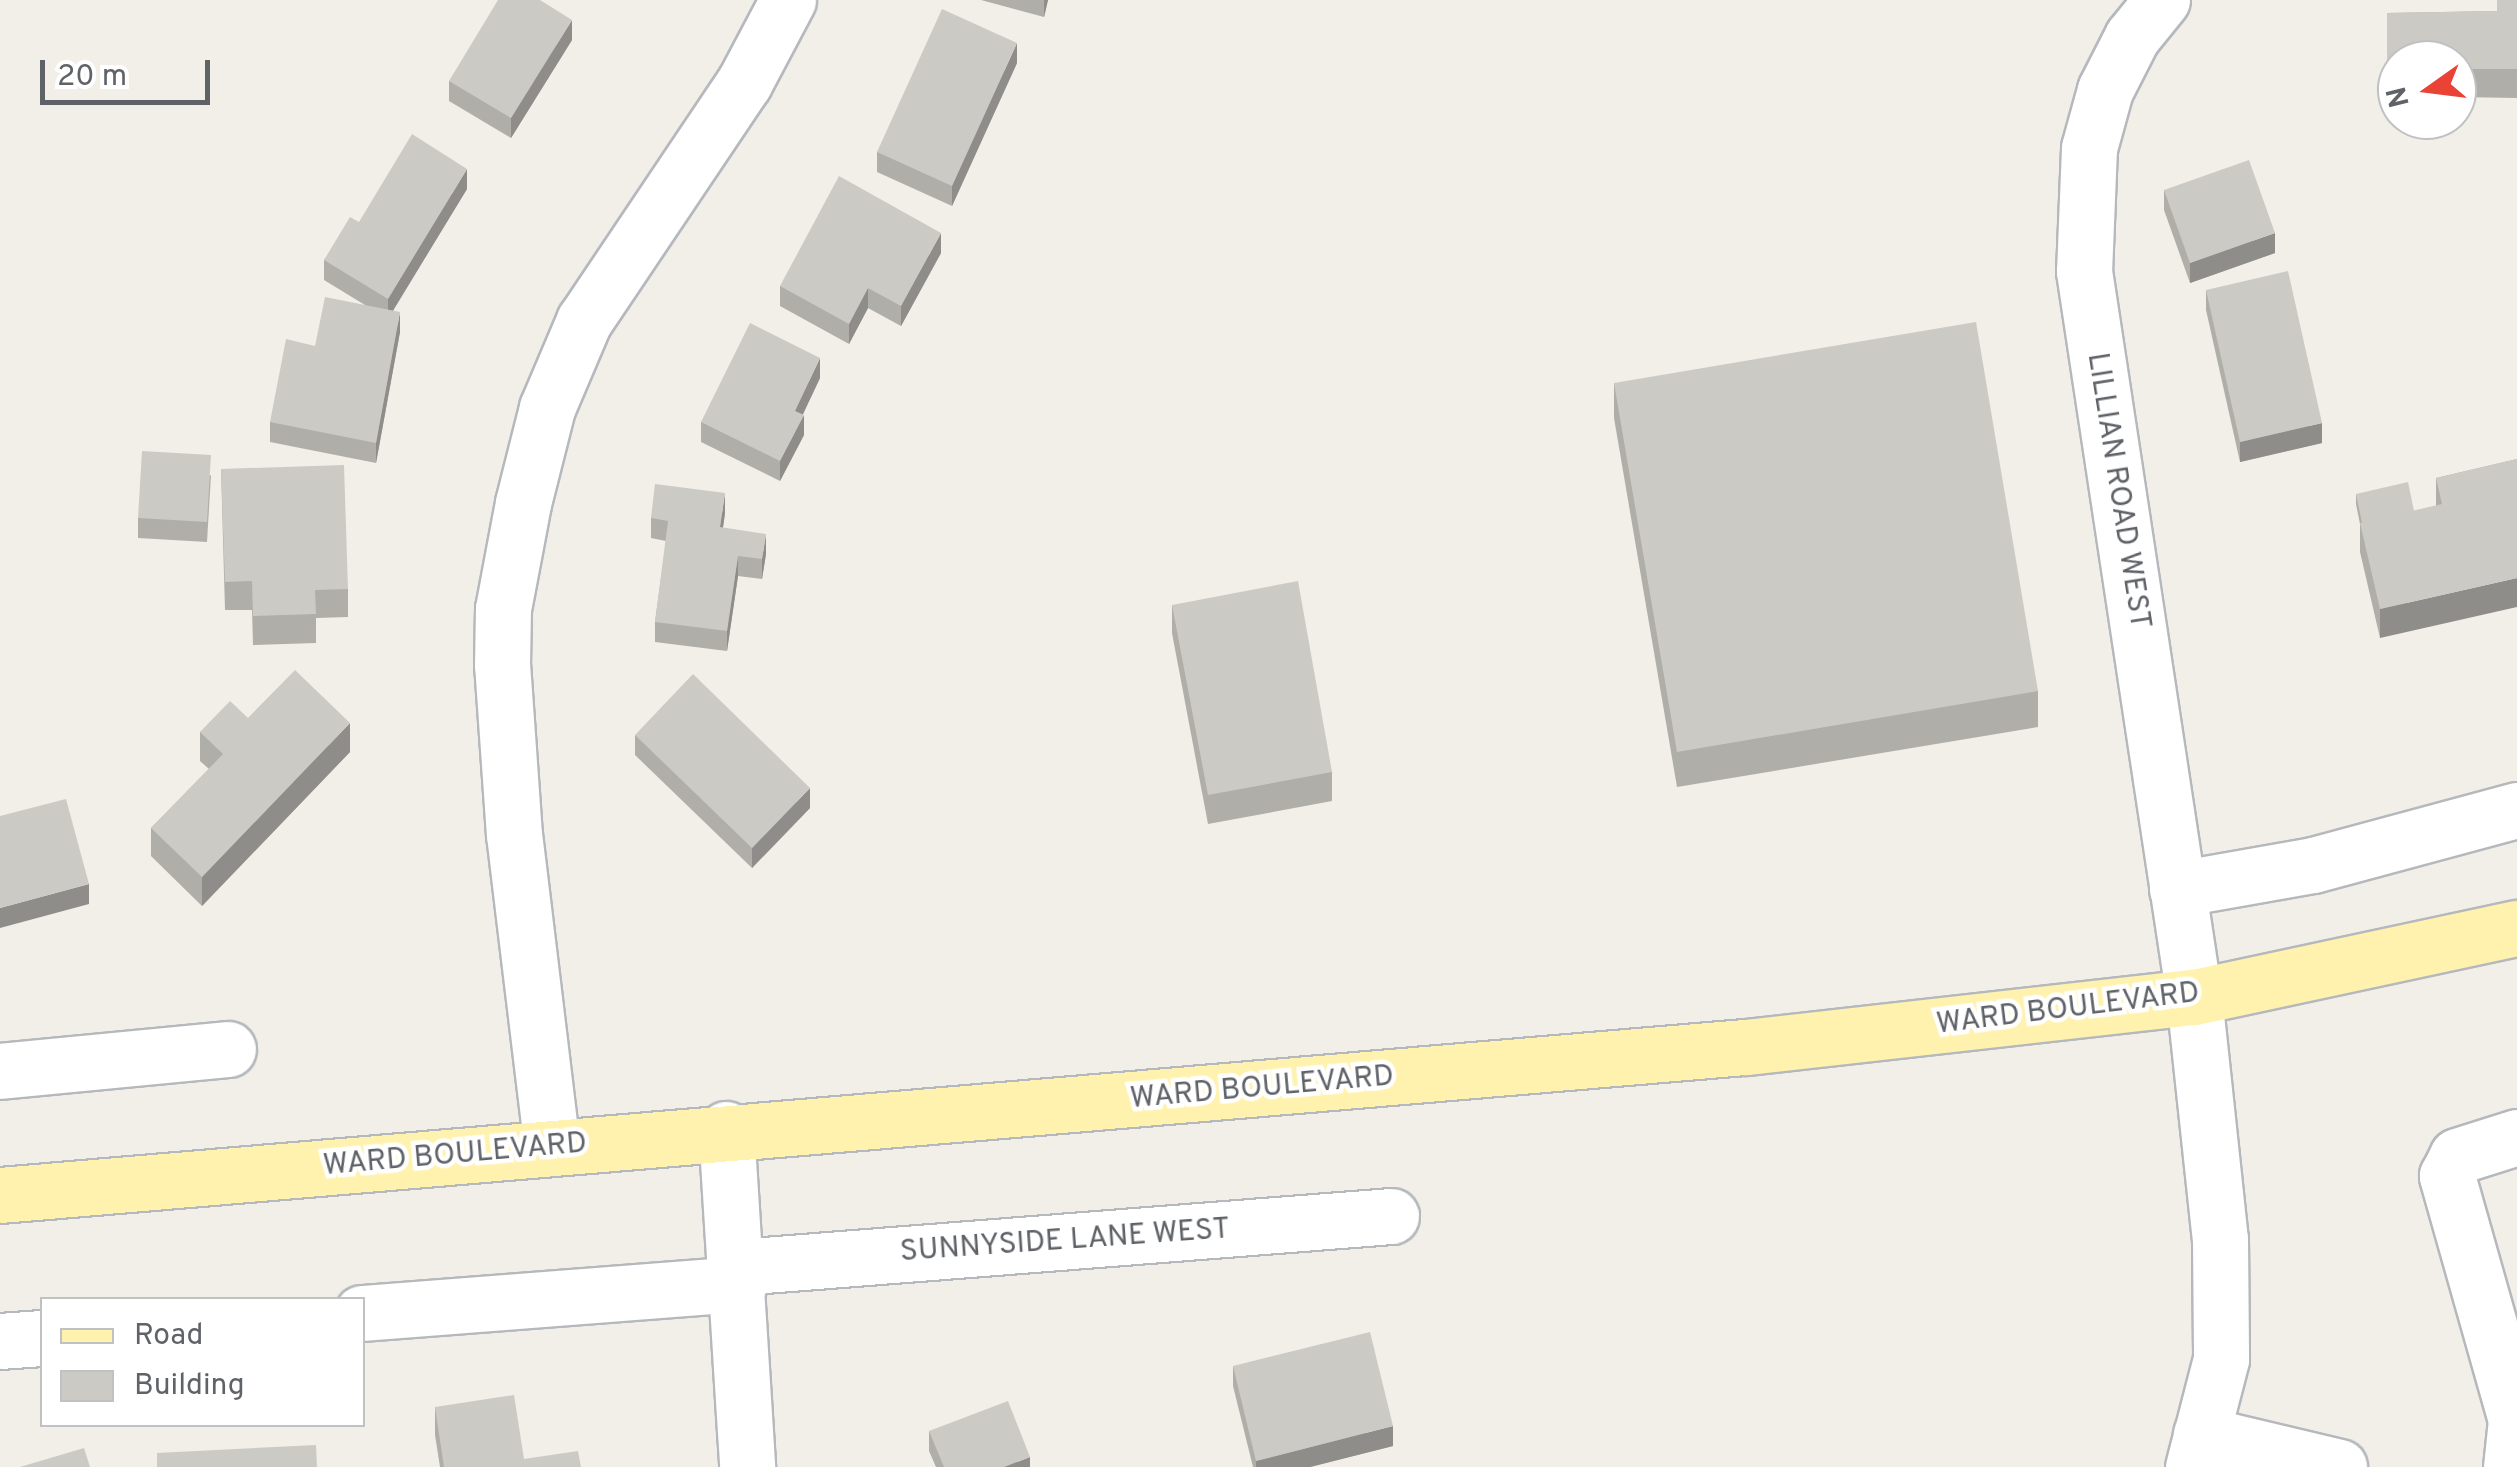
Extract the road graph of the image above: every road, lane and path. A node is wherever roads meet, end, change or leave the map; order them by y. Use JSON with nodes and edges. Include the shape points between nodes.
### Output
{"nodes":[{"id":1,"x":788,"y":0,"type":"edge"},
{"id":2,"x":2162,"y":0,"type":"edge"},
{"id":3,"x":2517,"y":810,"type":"edge"},
{"id":4,"x":2177,"y":890,"type":"junction"},
{"id":5,"x":2517,"y":928,"type":"edge"},
{"id":6,"x":2194,"y":998,"type":"junction"},
{"id":7,"x":228,"y":1049,"type":"dead end"},
{"id":8,"x":0,"y":1070,"type":"edge"},
{"id":9,"x":726,"y":1130,"type":"junction"},
{"id":10,"x":2517,"y":1137,"type":"edge"},
{"id":11,"x":552,"y":1148,"type":"junction"},
{"id":12,"x":0,"y":1195,"type":"edge"},
{"id":13,"x":1391,"y":1216,"type":"dead end"},
{"id":14,"x":739,"y":1275,"type":"junction"},
{"id":15,"x":365,"y":1313,"type":"edge"},
{"id":16,"x":40,"y":1338,"type":"edge"},
{"id":17,"x":0,"y":1341,"type":"edge"},
{"id":18,"x":2197,"y":1450,"type":"edge"},
{"id":19,"x":747,"y":1467,"type":"edge"},
{"id":20,"x":2339,"y":1467,"type":"edge"},
{"id":21,"x":2511,"y":1467,"type":"edge"}],
"edges":[{"from":1,"to":11,"type":"street","via":[[744,83],[584,321],[548,408],[523,503],[503,609],[502,665],[514,835]]},
{"from":2,"to":4,"type":"street","name":"LILLIAN ROAD WEST","via":[[2132,37],[2097,119],[2089,148],[2084,271]]},
{"from":3,"to":4,"type":"street","via":[[2312,865]]},
{"from":4,"to":6,"type":"street","name":"LILLIAN ROAD WEST"},
{"from":5,"to":6,"type":"main road","name":"WARD BOULEVARD"},
{"from":6,"to":9,"type":"main road","name":"WARD BOULEVARD","via":[[1674,1054]]},
{"from":6,"to":18,"type":"street","name":"LILLIAN ROAD WEST","via":[[2220,1239],[2221,1359]]},
{"from":7,"to":8,"type":"street"},
{"from":9,"to":11,"type":"main road","name":"WARD BOULEVARD"},
{"from":9,"to":14,"type":"street"},
{"from":10,"to":21,"type":"street","via":[[2457,1156],[2446,1176],[2516,1420]]},
{"from":11,"to":12,"type":"main road","name":"WARD BOULEVARD"},
{"from":13,"to":14,"type":"street","name":"SUNNYSIDE LANE WEST"},
{"from":14,"to":15,"type":"street","name":"SUNNYSIDE LANE WEST"},
{"from":14,"to":19,"type":"street"},
{"from":16,"to":17,"type":"street"},
{"from":18,"to":20,"type":"street"}]}
